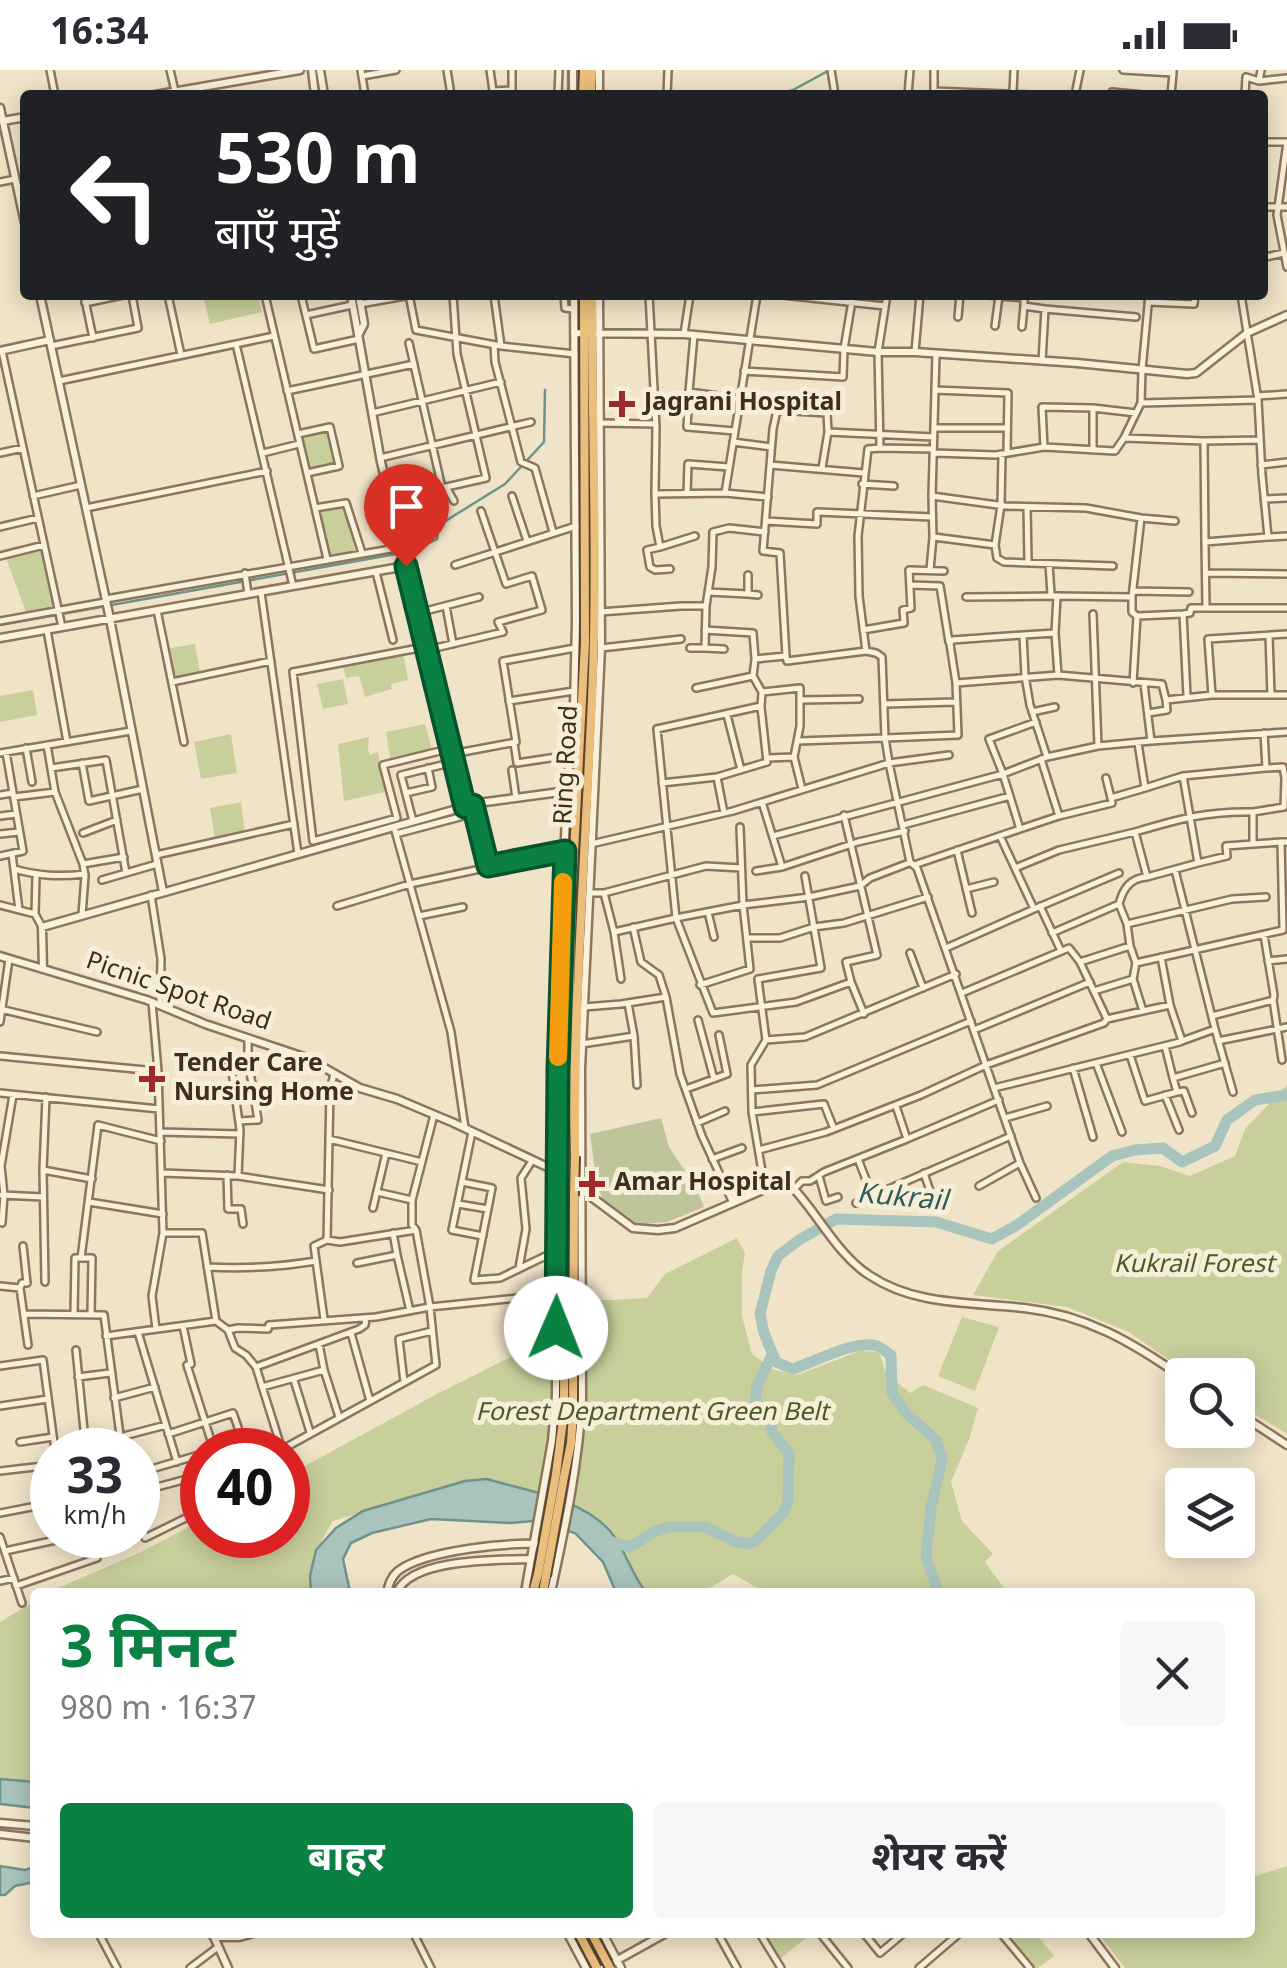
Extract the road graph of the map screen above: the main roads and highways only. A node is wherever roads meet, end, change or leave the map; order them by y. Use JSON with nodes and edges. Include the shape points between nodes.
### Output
{"nodes":[{"id":1,"x":582,"y":300,"type":"edge"},
{"id":2,"x":595,"y":300,"type":"edge"},
{"id":3,"x":587,"y":333,"type":"junction"},
{"id":4,"x":542,"y":1575,"type":"junction"},
{"id":5,"x":535,"y":1588,"type":"edge"},
{"id":6,"x":543,"y":1588,"type":"edge"},
{"id":7,"x":583,"y":1938,"type":"edge"},
{"id":8,"x":594,"y":1938,"type":"edge"},
{"id":9,"x":607,"y":1967,"type":"edge"}],
"edges":[{"from":1,"to":3,"type":"highway","name":"Ring Road"},
{"from":2,"to":3,"type":"highway","name":"Ring Road"},
{"from":3,"to":4,"type":"highway","name":"Ring Road","bridge":true,"via":[[592,698],[564,1412]]},
{"from":4,"to":5,"type":"highway"},
{"from":4,"to":6,"type":"highway"},
{"from":7,"to":9,"type":"highway","bridge":true},
{"from":8,"to":9,"type":"highway","bridge":true}]}
